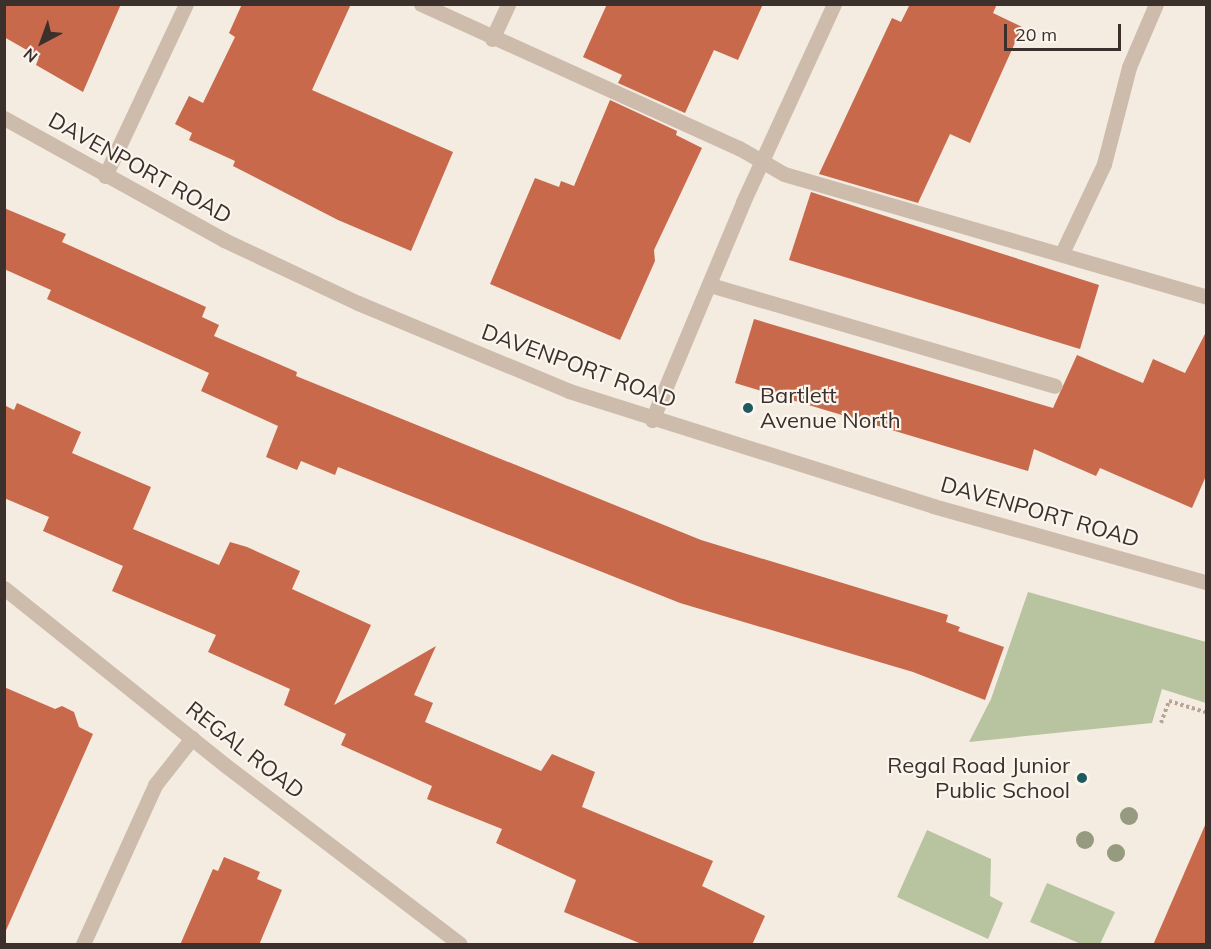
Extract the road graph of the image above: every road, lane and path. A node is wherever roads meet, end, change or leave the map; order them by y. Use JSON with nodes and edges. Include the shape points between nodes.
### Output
{"nodes":[{"id":1,"x":186,"y":4,"type":"edge"},
{"id":2,"x":421,"y":4,"type":"edge"},
{"id":3,"x":508,"y":4,"type":"edge"},
{"id":4,"x":834,"y":4,"type":"edge"},
{"id":5,"x":1156,"y":4,"type":"edge"},
{"id":6,"x":492,"y":39,"type":"junction"},
{"id":7,"x":4,"y":118,"type":"edge"},
{"id":8,"x":762,"y":160,"type":"junction"},
{"id":9,"x":105,"y":176,"type":"junction"},
{"id":10,"x":1062,"y":253,"type":"junction"},
{"id":11,"x":710,"y":285,"type":"junction"},
{"id":12,"x":1206,"y":297,"type":"edge"},
{"id":13,"x":1055,"y":386,"type":"dead end"},
{"id":14,"x":652,"y":420,"type":"junction"},
{"id":15,"x":1206,"y":582,"type":"edge"},
{"id":16,"x":4,"y":588,"type":"edge"},
{"id":17,"x":1206,"y":712,"type":"edge"},
{"id":18,"x":1161,"y":723,"type":"dead end"},
{"id":19,"x":192,"y":738,"type":"junction"},
{"id":20,"x":83,"y":945,"type":"edge"},
{"id":21,"x":460,"y":945,"type":"edge"}],
"edges":[{"from":1,"to":9,"type":"street"},
{"from":2,"to":6,"type":"street"},
{"from":3,"to":6,"type":"street"},
{"from":4,"to":8,"type":"street"},
{"from":5,"to":10,"type":"street","via":[[1129,67],[1104,164]]},
{"from":6,"to":8,"type":"street"},
{"from":7,"to":9,"type":"street","name":"DAVENPORT ROAD"},
{"from":8,"to":10,"type":"street","via":[[784,174]]},
{"from":8,"to":11,"type":"street"},
{"from":9,"to":14,"type":"street","name":"DAVENPORT ROAD","via":[[224,240],[358,303],[569,391]]},
{"from":10,"to":12,"type":"street"},
{"from":11,"to":13,"type":"street"},
{"from":11,"to":14,"type":"street"},
{"from":14,"to":15,"type":"street","name":"DAVENPORT ROAD","via":[[933,506]]},
{"from":16,"to":19,"type":"street","name":"REGAL ROAD"},
{"from":17,"to":18,"type":"path","via":[[1169,701]]},
{"from":19,"to":20,"type":"street","via":[[155,785]]},
{"from":19,"to":21,"type":"street","name":"REGAL ROAD"}]}
